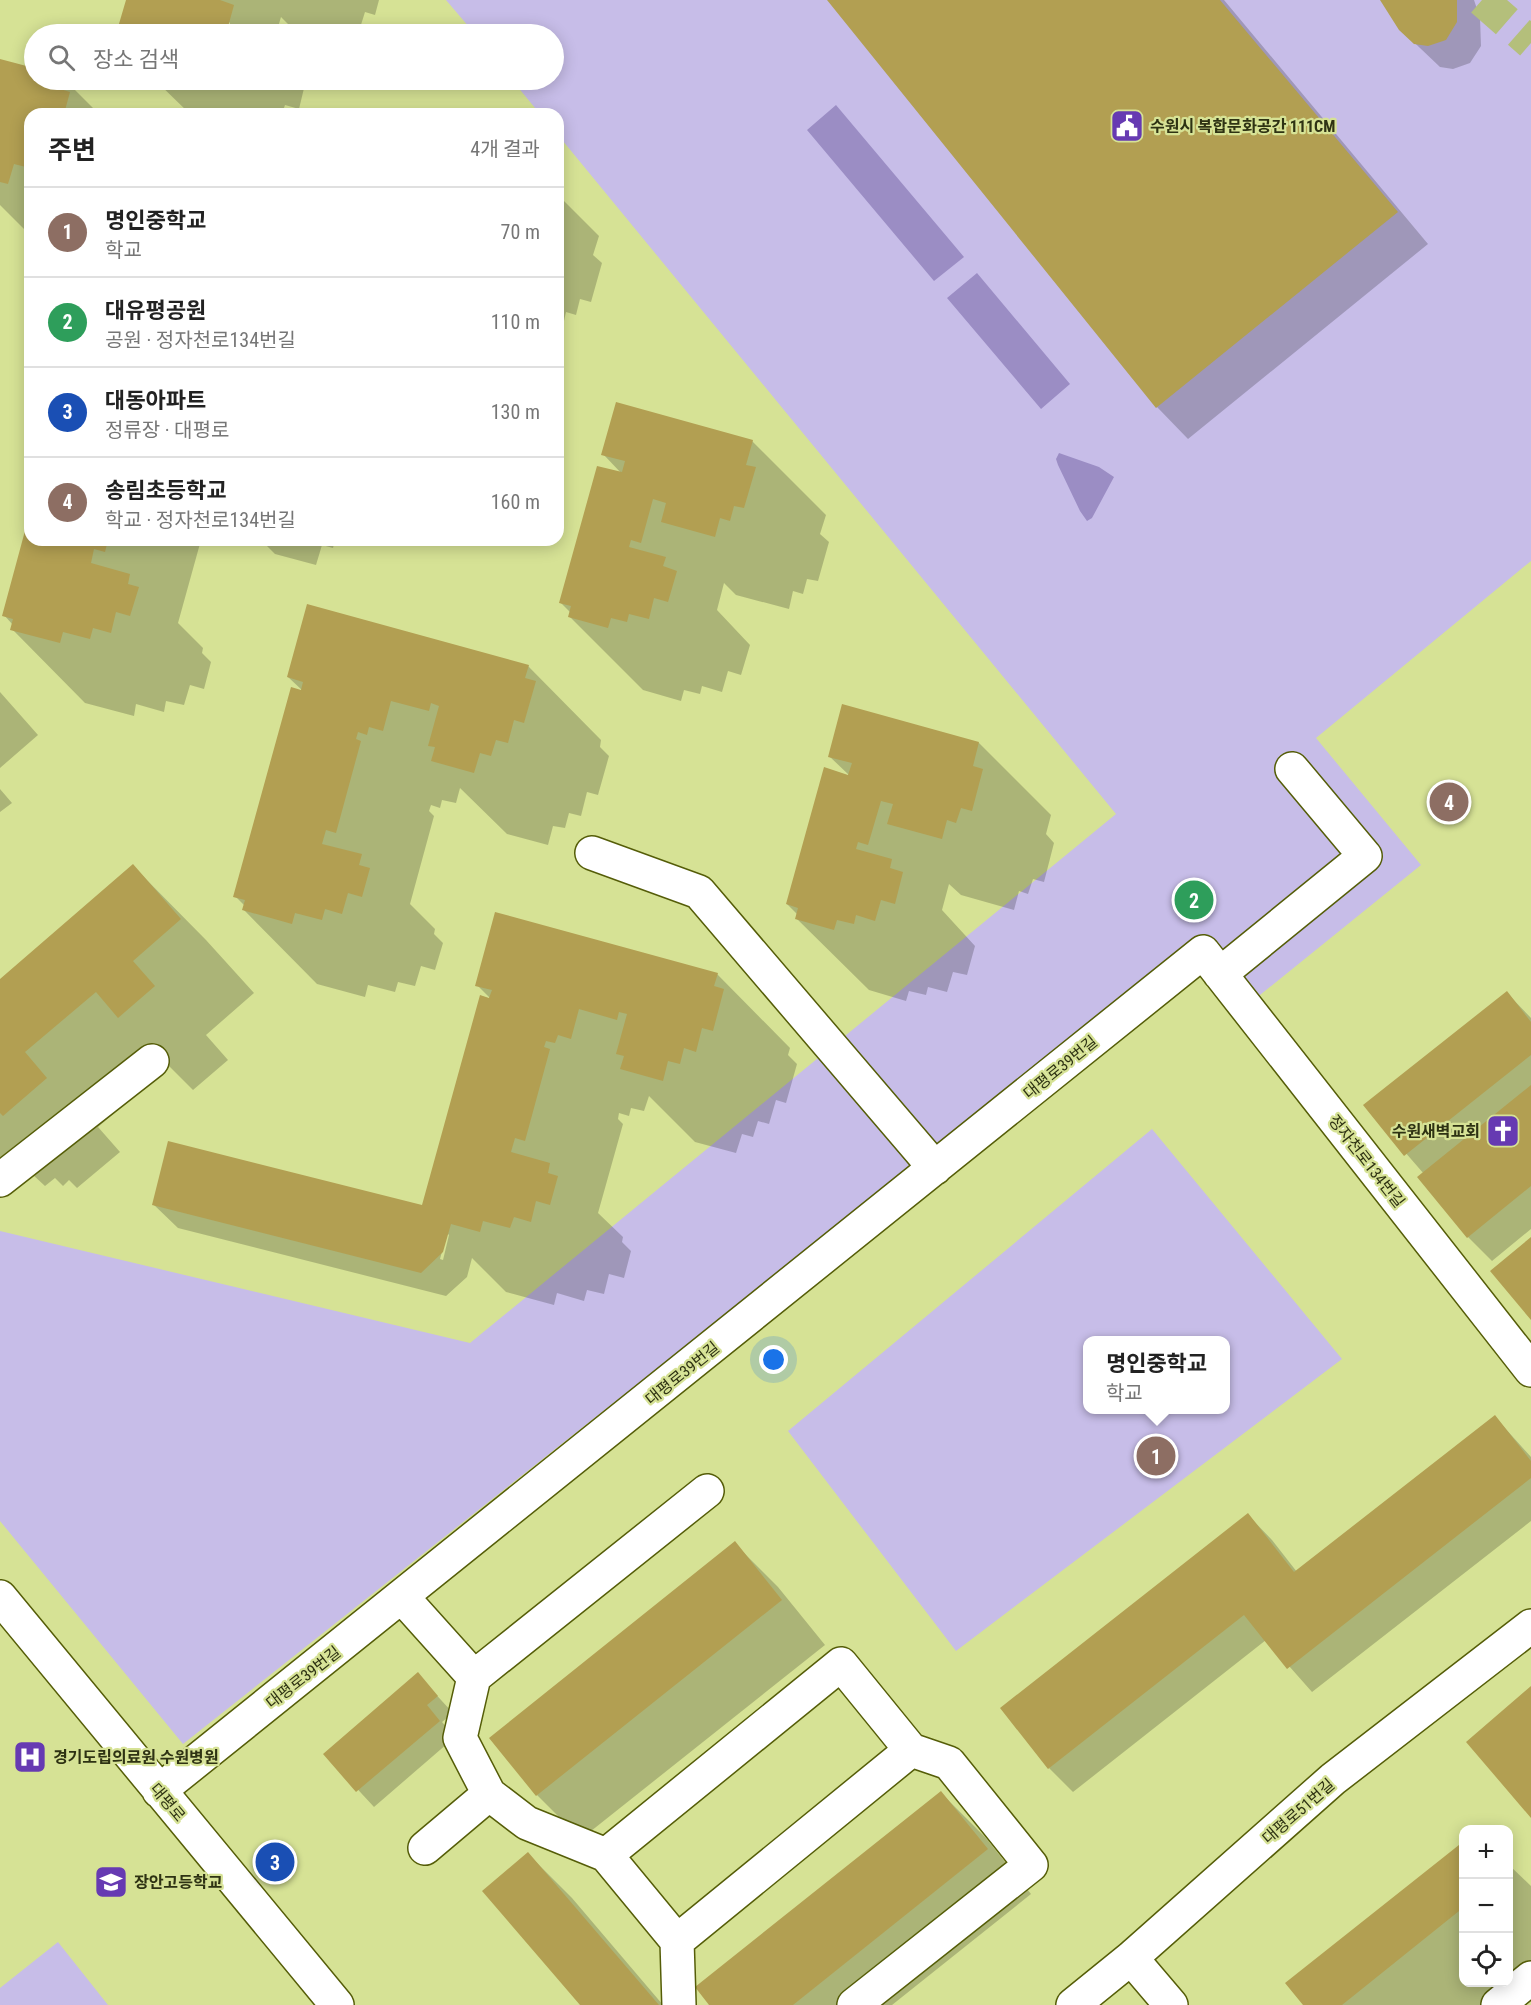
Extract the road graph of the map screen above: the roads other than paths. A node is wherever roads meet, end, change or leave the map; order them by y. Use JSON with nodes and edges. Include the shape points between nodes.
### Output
{"nodes":[{"id":1,"x":1292,"y":769,"type":"dead end"},
{"id":2,"x":592,"y":853,"type":"dead end"},
{"id":3,"x":1211,"y":963,"type":"junction"},
{"id":4,"x":152,"y":1061,"type":"dead end"},
{"id":5,"x":935,"y":1168,"type":"junction"},
{"id":6,"x":0,"y":1180,"type":"edge"},
{"id":7,"x":1531,"y":1370,"type":"edge"},
{"id":8,"x":707,"y":1491,"type":"dead end"},
{"id":9,"x":0,"y":1597,"type":"edge"},
{"id":10,"x":403,"y":1598,"type":"junction"},
{"id":11,"x":1531,"y":1626,"type":"edge"},
{"id":12,"x":474,"y":1677,"type":"junction"},
{"id":13,"x":911,"y":1750,"type":"junction"},
{"id":14,"x":159,"y":1791,"type":"junction"},
{"id":15,"x":489,"y":1794,"type":"junction"},
{"id":16,"x":425,"y":1848,"type":"dead end"},
{"id":17,"x":606,"y":1855,"type":"junction"},
{"id":18,"x":677,"y":1941,"type":"junction"},
{"id":19,"x":1131,"y":1958,"type":"junction"},
{"id":20,"x":1531,"y":1978,"type":"edge"},
{"id":21,"x":337,"y":2005,"type":"edge"},
{"id":22,"x":679,"y":2005,"type":"edge"},
{"id":23,"x":854,"y":2005,"type":"edge"},
{"id":24,"x":1073,"y":2005,"type":"edge"},
{"id":25,"x":1171,"y":2005,"type":"edge"},
{"id":26,"x":1498,"y":2005,"type":"edge"}],
"edges":[{"from":1,"to":3,"type":"street","name":"대평로39번길","via":[[1365,856]]},
{"from":2,"to":5,"type":"street","via":[[699,892]]},
{"from":3,"to":5,"type":"street","name":"대평로39번길"},
{"from":3,"to":7,"type":"street","name":"정자천로134번길"},
{"from":4,"to":6,"type":"street"},
{"from":5,"to":10,"type":"street","name":"대평로39번길"},
{"from":8,"to":12,"type":"street"},
{"from":9,"to":14,"type":"street","name":"대평로"},
{"from":10,"to":12,"type":"street"},
{"from":10,"to":14,"type":"street","name":"대평로39번길"},
{"from":11,"to":19,"type":"street","name":"대평로51번길","via":[[1333,1779]]},
{"from":12,"to":15,"type":"street","via":[[460,1738]]},
{"from":13,"to":17,"type":"street","via":[[841,1664]]},
{"from":13,"to":18,"type":"street"},
{"from":13,"to":23,"type":"street","via":[[949,1763],[1031,1865]]},
{"from":14,"to":21,"type":"street","name":"대평로"},
{"from":15,"to":16,"type":"street"},
{"from":15,"to":17,"type":"street","via":[[527,1823]]},
{"from":17,"to":18,"type":"street"},
{"from":18,"to":22,"type":"street"},
{"from":19,"to":24,"type":"street","name":"대평로51번길"},
{"from":19,"to":25,"type":"street"},
{"from":20,"to":26,"type":"street"}]}
